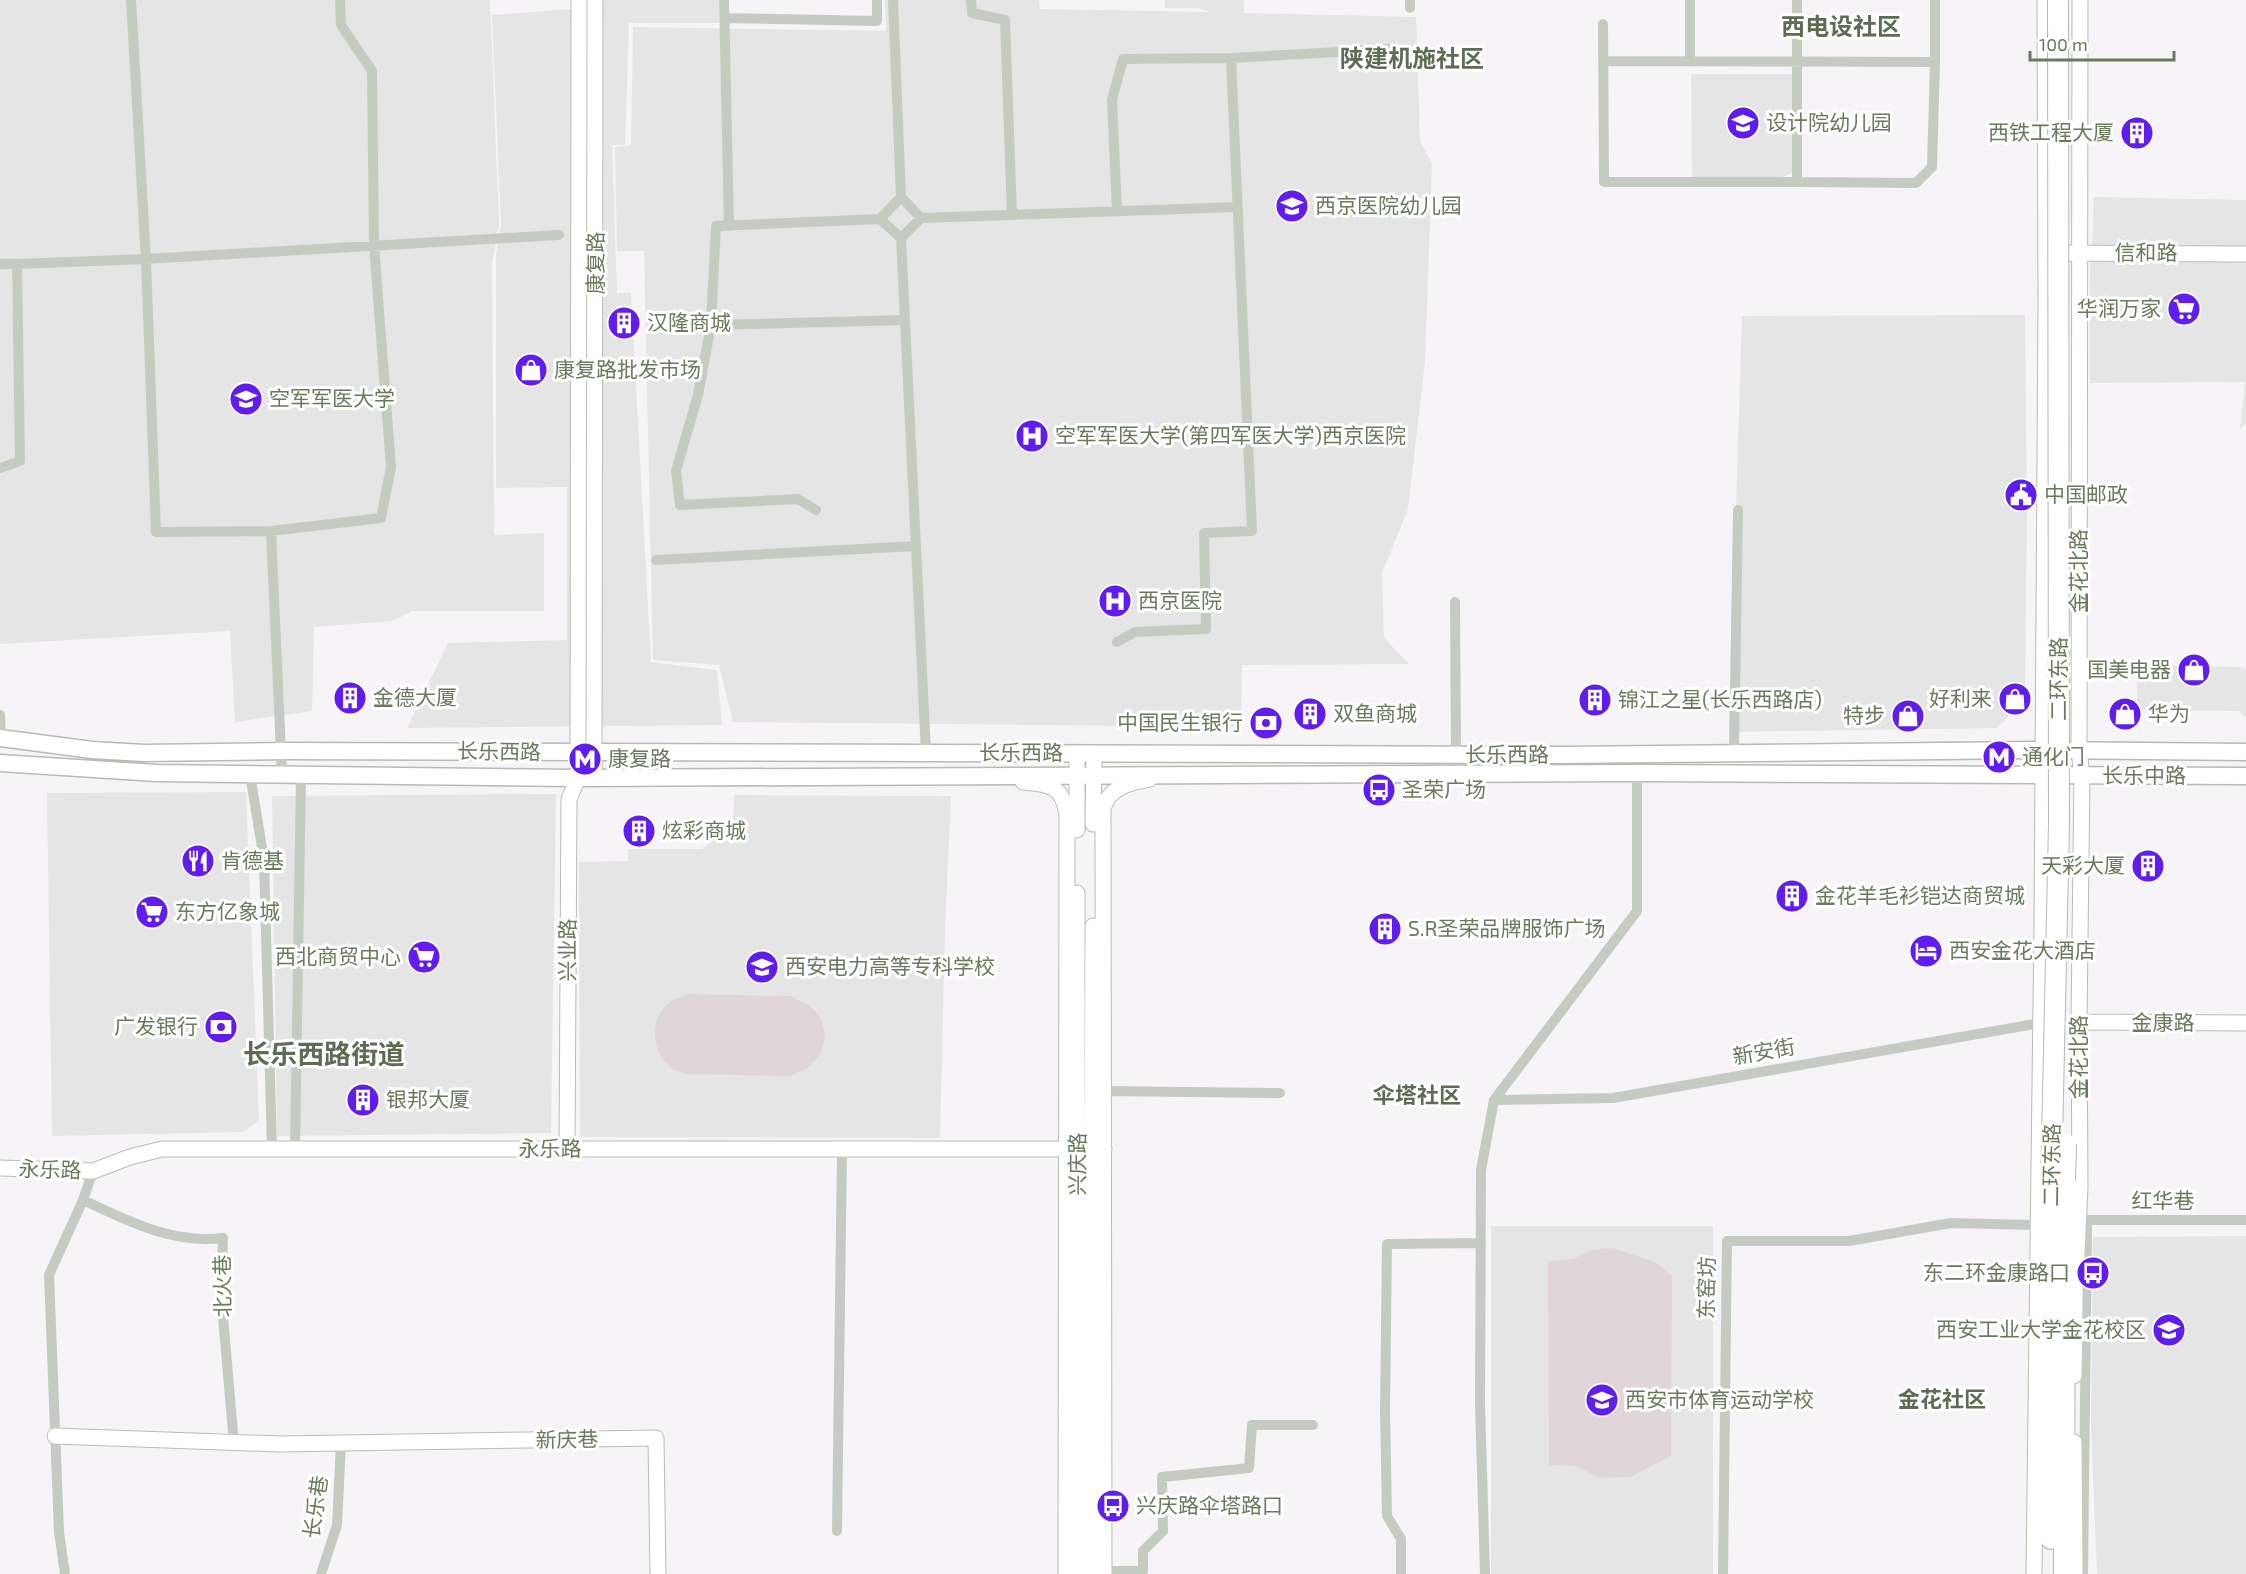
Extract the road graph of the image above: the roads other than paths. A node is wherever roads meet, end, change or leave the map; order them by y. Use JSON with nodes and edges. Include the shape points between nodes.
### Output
{"nodes":[{"id":1,"x":131,"y":0,"type":"edge"},
{"id":2,"x":340,"y":0,"type":"edge"},
{"id":3,"x":579,"y":0,"type":"edge"},
{"id":4,"x":596,"y":0,"type":"edge"},
{"id":5,"x":724,"y":0,"type":"edge"},
{"id":6,"x":878,"y":0,"type":"edge"},
{"id":7,"x":893,"y":0,"type":"edge"},
{"id":8,"x":971,"y":0,"type":"edge"},
{"id":9,"x":1690,"y":0,"type":"edge"},
{"id":10,"x":1797,"y":0,"type":"edge"},
{"id":11,"x":1935,"y":0,"type":"edge"},
{"id":12,"x":2045,"y":0,"type":"edge"},
{"id":13,"x":2058,"y":0,"type":"edge"},
{"id":14,"x":2071,"y":0,"type":"edge"},
{"id":15,"x":2080,"y":0,"type":"edge"},
{"id":16,"x":725,"y":18,"type":"junction"},
{"id":17,"x":1603,"y":24,"type":"dead end"},
{"id":18,"x":1390,"y":49,"type":"dead end"},
{"id":19,"x":1231,"y":58,"type":"junction"},
{"id":20,"x":1604,"y":61,"type":"junction"},
{"id":21,"x":1690,"y":61,"type":"junction"},
{"id":22,"x":1797,"y":62,"type":"junction"},
{"id":23,"x":1935,"y":62,"type":"junction"},
{"id":24,"x":1797,"y":182,"type":"junction"},
{"id":25,"x":901,"y":197,"type":"junction"},
{"id":26,"x":1237,"y":207,"type":"junction"},
{"id":27,"x":1117,"y":211,"type":"junction"},
{"id":28,"x":1012,"y":215,"type":"junction"},
{"id":29,"x":921,"y":218,"type":"junction"},
{"id":30,"x":880,"y":219,"type":"junction"},
{"id":31,"x":729,"y":226,"type":"junction"},
{"id":32,"x":559,"y":235,"type":"dead end"},
{"id":33,"x":901,"y":238,"type":"junction"},
{"id":34,"x":374,"y":245,"type":"junction"},
{"id":35,"x":2045,"y":253,"type":"junction"},
{"id":36,"x":2081,"y":253,"type":"junction"},
{"id":37,"x":2246,"y":254,"type":"edge"},
{"id":38,"x":146,"y":259,"type":"junction"},
{"id":39,"x":0,"y":264,"type":"edge"},
{"id":40,"x":17,"y":264,"type":"junction"},
{"id":41,"x":905,"y":320,"type":"junction"},
{"id":42,"x":711,"y":325,"type":"junction"},
{"id":43,"x":0,"y":468,"type":"edge"},
{"id":44,"x":816,"y":510,"type":"dead end"},
{"id":45,"x":1738,"y":510,"type":"dead end"},
{"id":46,"x":271,"y":531,"type":"junction"},
{"id":47,"x":916,"y":546,"type":"junction"},
{"id":48,"x":656,"y":560,"type":"dead end"},
{"id":49,"x":1455,"y":602,"type":"dead end"},
{"id":50,"x":1117,"y":642,"type":"dead end"},
{"id":51,"x":0,"y":715,"type":"edge"},
{"id":52,"x":1,"y":738,"type":"edge"},
{"id":53,"x":2043,"y":750,"type":"junction"},
{"id":54,"x":2079,"y":750,"type":"junction"},
{"id":55,"x":282,"y":751,"type":"junction"},
{"id":56,"x":586,"y":752,"type":"junction"},
{"id":57,"x":2246,"y":752,"type":"edge"},
{"id":58,"x":926,"y":753,"type":"junction"},
{"id":59,"x":1085,"y":753,"type":"junction"},
{"id":60,"x":1734,"y":753,"type":"junction"},
{"id":61,"x":1456,"y":755,"type":"junction"},
{"id":62,"x":0,"y":763,"type":"edge"},
{"id":63,"x":1637,"y":773,"type":"junction"},
{"id":64,"x":250,"y":774,"type":"junction"},
{"id":65,"x":282,"y":774,"type":"junction"},
{"id":66,"x":301,"y":775,"type":"junction"},
{"id":67,"x":1164,"y":776,"type":"junction"},
{"id":68,"x":2082,"y":776,"type":"junction"},
{"id":69,"x":2246,"y":776,"type":"edge"},
{"id":70,"x":987,"y":777,"type":"junction"},
{"id":71,"x":1085,"y":777,"type":"junction"},
{"id":72,"x":2042,"y":777,"type":"junction"},
{"id":73,"x":586,"y":778,"type":"junction"},
{"id":74,"x":1077,"y":831,"type":"junction"},
{"id":75,"x":1067,"y":855,"type":"junction"},
{"id":76,"x":2079,"y":1022,"type":"junction"},
{"id":77,"x":2040,"y":1023,"type":"junction"},
{"id":78,"x":2246,"y":1023,"type":"edge"},
{"id":79,"x":1103,"y":1092,"type":"junction"},
{"id":80,"x":1280,"y":1093,"type":"dead end"},
{"id":81,"x":1494,"y":1100,"type":"junction"},
{"id":82,"x":272,"y":1149,"type":"junction"},
{"id":83,"x":295,"y":1149,"type":"junction"},
{"id":84,"x":567,"y":1149,"type":"junction"},
{"id":85,"x":842,"y":1149,"type":"junction"},
{"id":86,"x":1085,"y":1149,"type":"junction"},
{"id":87,"x":0,"y":1168,"type":"edge"},
{"id":88,"x":93,"y":1171,"type":"junction"},
{"id":89,"x":2058,"y":1182,"type":"junction"},
{"id":90,"x":83,"y":1200,"type":"junction"},
{"id":91,"x":2079,"y":1220,"type":"junction"},
{"id":92,"x":2246,"y":1220,"type":"edge"},
{"id":93,"x":2037,"y":1225,"type":"junction"},
{"id":94,"x":1481,"y":1243,"type":"junction"},
{"id":95,"x":2066,"y":1262,"type":"junction"},
{"id":96,"x":1313,"y":1425,"type":"dead end"},
{"id":97,"x":55,"y":1436,"type":"junction"},
{"id":98,"x":341,"y":1443,"type":"junction"},
{"id":99,"x":234,"y":1444,"type":"junction"},
{"id":100,"x":837,"y":1531,"type":"dead end"},
{"id":101,"x":1080,"y":1572,"type":"edge"},
{"id":102,"x":65,"y":1574,"type":"edge"},
{"id":103,"x":321,"y":1574,"type":"edge"},
{"id":104,"x":658,"y":1574,"type":"edge"},
{"id":105,"x":1401,"y":1574,"type":"edge"},
{"id":106,"x":1485,"y":1574,"type":"edge"},
{"id":107,"x":1723,"y":1574,"type":"edge"},
{"id":108,"x":2034,"y":1574,"type":"edge"},
{"id":109,"x":2051,"y":1574,"type":"edge"},
{"id":110,"x":2064,"y":1574,"type":"edge"},
{"id":111,"x":2075,"y":1574,"type":"edge"},
{"id":112,"x":2083,"y":1574,"type":"edge"}],
"edges":[{"from":1,"to":38,"type":"street"},
{"from":2,"to":34,"type":"street","via":[[340,25],[372,71]]},
{"from":3,"to":56,"type":"main road","name":"康复路"},
{"from":4,"to":56,"type":"main road","name":"康复路"},
{"from":5,"to":16,"type":"street"},
{"from":6,"to":16,"type":"street","via":[[878,21]]},
{"from":7,"to":25,"type":"street"},
{"from":8,"to":28,"type":"street","via":[[972,13],[1005,20]]},
{"from":9,"to":21,"type":"street"},
{"from":10,"to":22,"type":"street"},
{"from":11,"to":23,"type":"street"},
{"from":12,"to":35,"type":"main road","name":"金花北路"},
{"from":13,"to":89,"type":"highway","name":"二环东路","bridge":true},
{"from":14,"to":89,"type":"highway","name":"二环东路","bridge":true,"via":[[2072,765]]},
{"from":15,"to":36,"type":"main road","name":"金花北路"},
{"from":16,"to":31,"type":"street"},
{"from":17,"to":20,"type":"street"},
{"from":18,"to":19,"type":"street"},
{"from":19,"to":26,"type":"street"},
{"from":19,"to":27,"type":"street","via":[[1123,59],[1112,100]]},
{"from":20,"to":21,"type":"street"},
{"from":20,"to":24,"type":"street","via":[[1604,182]]},
{"from":21,"to":22,"type":"street"},
{"from":22,"to":23,"type":"street"},
{"from":22,"to":24,"type":"street"},
{"from":23,"to":24,"type":"street","via":[[1932,167],[1916,183]]},
{"from":25,"to":29,"type":"street"},
{"from":25,"to":30,"type":"street"},
{"from":26,"to":27,"type":"street"},
{"from":26,"to":50,"type":"street","via":[[1252,531],[1204,533],[1206,629],[1135,632]]},
{"from":27,"to":28,"type":"street"},
{"from":28,"to":29,"type":"street"},
{"from":29,"to":33,"type":"street"},
{"from":30,"to":31,"type":"street"},
{"from":30,"to":33,"type":"street"},
{"from":31,"to":42,"type":"street","via":[[716,226]]},
{"from":32,"to":34,"type":"street"},
{"from":33,"to":41,"type":"street"},
{"from":34,"to":38,"type":"street"},
{"from":34,"to":46,"type":"street","via":[[391,467],[381,518]]},
{"from":35,"to":36,"type":"main road","name":"信和路"},
{"from":35,"to":53,"type":"main road","name":"金花北路"},
{"from":36,"to":37,"type":"main road","name":"信和路"},
{"from":36,"to":54,"type":"main road","name":"金花北路"},
{"from":38,"to":40,"type":"street"},
{"from":38,"to":46,"type":"street","via":[[156,532]]},
{"from":39,"to":40,"type":"street"},
{"from":40,"to":43,"type":"street","via":[[20,461]]},
{"from":41,"to":42,"type":"street"},
{"from":41,"to":47,"type":"street"},
{"from":42,"to":44,"type":"street","via":[[698,394],[676,471],[680,505],[798,499]]},
{"from":45,"to":60,"type":"street"},
{"from":46,"to":55,"type":"street"},
{"from":47,"to":48,"type":"street"},
{"from":47,"to":58,"type":"street"},
{"from":49,"to":61,"type":"street"},
{"from":51,"to":52,"type":"street"},
{"from":52,"to":55,"type":"main road","name":"长乐西路","via":[[134,753]]},
{"from":53,"to":54,"type":"main road","name":"长乐中路"},
{"from":53,"to":60,"type":"main road","name":"长乐西路"},
{"from":53,"to":72,"type":"main road","name":"金花北路"},
{"from":54,"to":57,"type":"main road","name":"长乐中路"},
{"from":54,"to":68,"type":"main road","name":"金花北路"},
{"from":55,"to":56,"type":"main road","name":"长乐西路"},
{"from":55,"to":65,"type":"street"},
{"from":56,"to":58,"type":"main road","name":"长乐西路"},
{"from":56,"to":73,"type":"main road","name":"兴业路"},
{"from":58,"to":59,"type":"main road","name":"长乐西路"},
{"from":59,"to":61,"type":"main road","name":"长乐西路"},
{"from":59,"to":71,"type":"main road","name":"兴庆路"},
{"from":60,"to":61,"type":"main road","name":"长乐西路"},
{"from":62,"to":64,"type":"main road","name":"长乐西路","via":[[146,773]]},
{"from":63,"to":67,"type":"main road","name":"长乐西路"},
{"from":63,"to":72,"type":"main road","name":"长乐西路"},
{"from":63,"to":81,"type":"street","via":[[1637,911]]},
{"from":64,"to":65,"type":"main road","name":"长乐西路"},
{"from":64,"to":82,"type":"street","via":[[264,860]]},
{"from":65,"to":66,"type":"main road","name":"长乐西路"},
{"from":66,"to":73,"type":"main road","name":"长乐西路"},
{"from":66,"to":83,"type":"street"},
{"from":67,"to":71,"type":"main road","name":"长乐西路"},
{"from":67,"to":79,"type":"main road","via":[[1127,784],[1104,802]]},
{"from":68,"to":69,"type":"main road","name":"长乐中路"},
{"from":68,"to":72,"type":"main road","name":"长乐中路"},
{"from":68,"to":76,"type":"main road","name":"金花北路"},
{"from":70,"to":71,"type":"main road","name":"长乐西路"},
{"from":70,"to":73,"type":"main road","name":"长乐西路"},
{"from":70,"to":75,"type":"main road","via":[[1053,787],[1065,803]]},
{"from":71,"to":74,"type":"main road","name":"兴庆路"},
{"from":71,"to":86,"type":"main road","name":"兴庆路"},
{"from":72,"to":77,"type":"main road","name":"金花北路"},
{"from":73,"to":84,"type":"main road","name":"兴业路","via":[[569,799]]},
{"from":74,"to":75,"type":"main road"},
{"from":74,"to":86,"type":"main road","name":"兴庆路"},
{"from":75,"to":86,"type":"main road"},
{"from":76,"to":78,"type":"main road","name":"金康路"},
{"from":76,"to":91,"type":"main road","name":"金花北路"},
{"from":77,"to":81,"type":"street","name":"新安街","via":[[1613,1098]]},
{"from":77,"to":93,"type":"main road","name":"金花北路"},
{"from":79,"to":80,"type":"street"},
{"from":79,"to":86,"type":"main road"},
{"from":81,"to":94,"type":"street","via":[[1482,1170]]},
{"from":82,"to":83,"type":"main road","name":"永乐路"},
{"from":82,"to":88,"type":"main road","name":"永乐路","via":[[162,1149]]},
{"from":83,"to":84,"type":"main road","name":"永乐路"},
{"from":84,"to":85,"type":"main road","name":"永乐路"},
{"from":85,"to":86,"type":"main road","name":"永乐路"},
{"from":85,"to":100,"type":"street"},
{"from":86,"to":101,"type":"main road","name":"兴庆路"},
{"from":86,"to":101,"type":"main road"},
{"from":87,"to":88,"type":"main road","name":"永乐路"},
{"from":88,"to":90,"type":"street"},
{"from":89,"to":93,"type":"highway"},
{"from":89,"to":95,"type":"highway","name":"二环东路"},
{"from":89,"to":109,"type":"highway","name":"二环东路"},
{"from":90,"to":97,"type":"street","via":[[49,1275]]},
{"from":90,"to":99,"type":"street","name":"北火巷","via":[[155,1232],[202,1241],[223,1238],[221,1294]]},
{"from":91,"to":92,"type":"street","name":"红华巷"},
{"from":91,"to":95,"type":"highway"},
{"from":91,"to":111,"type":"main road","name":"金花北路","via":[[2075,1305]]},
{"from":91,"to":112,"type":"street","via":[[2087,1228]]},
{"from":93,"to":107,"type":"street","name":"东窑坊","via":[[1951,1223],[1850,1241],[1727,1241]]},
{"from":93,"to":108,"type":"main road","name":"金花北路"},
{"from":94,"to":105,"type":"street","via":[[1387,1244],[1384,1411],[1388,1516],[1401,1539]]},
{"from":94,"to":106,"type":"street"},
{"from":95,"to":110,"type":"highway","name":"二环东路"},
{"from":96,"to":101,"type":"street","via":[[1252,1425],[1249,1468],[1162,1477],[1163,1531],[1143,1551],[1143,1571]]},
{"from":97,"to":99,"type":"main road"},
{"from":97,"to":102,"type":"street"},
{"from":98,"to":99,"type":"main road"},
{"from":98,"to":103,"type":"street","name":"长乐巷","via":[[337,1524]]},
{"from":98,"to":104,"type":"main road","name":"新庆巷","via":[[656,1438]]}]}
